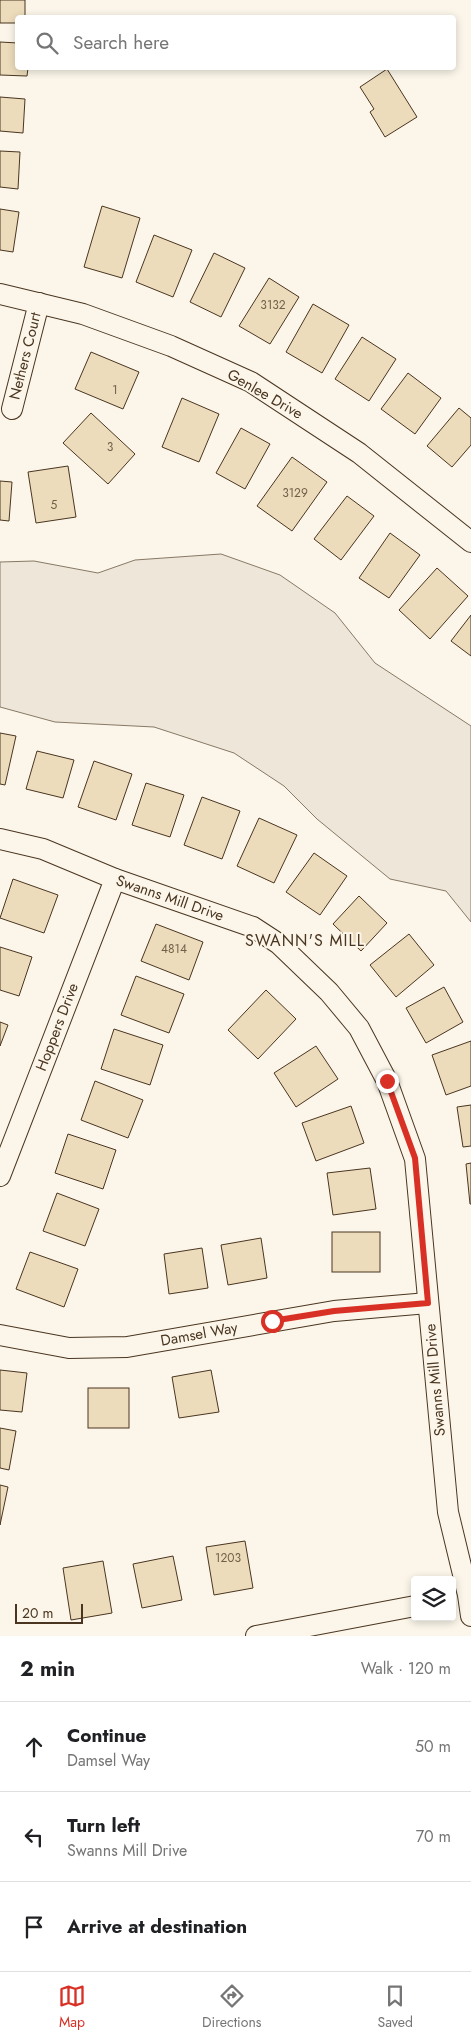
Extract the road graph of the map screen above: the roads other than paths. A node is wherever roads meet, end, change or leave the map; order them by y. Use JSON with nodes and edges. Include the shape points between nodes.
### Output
{"nodes":[{"id":1,"x":0,"y":294,"type":"edge"},
{"id":2,"x":39,"y":303,"type":"junction"},
{"id":3,"x":12,"y":409,"type":"dead end"},
{"id":4,"x":471,"y":542,"type":"edge"},
{"id":5,"x":0,"y":839,"type":"edge"},
{"id":6,"x":115,"y":879,"type":"junction"},
{"id":7,"x":0,"y":1176,"type":"edge"},
{"id":8,"x":428,"y":1303,"type":"junction"},
{"id":9,"x":0,"y":1335,"type":"edge"},
{"id":10,"x":464,"y":1596,"type":"edge"},
{"id":11,"x":411,"y":1607,"type":"edge"},
{"id":12,"x":471,"y":1616,"type":"edge"},
{"id":13,"x":256,"y":1636,"type":"edge"}],
"edges":[{"from":1,"to":2,"type":"street","name":"Genlee Drive"},
{"from":2,"to":3,"type":"street","name":"Nethers Court"},
{"from":2,"to":4,"type":"street","name":"Genlee Drive","via":[[83,314],[171,346],[250,382],[359,452]]},
{"from":5,"to":6,"type":"street","name":"Swanns Mill Drive","via":[[43,849]]},
{"from":6,"to":7,"type":"street","name":"Hoppers Drive"},
{"from":6,"to":8,"type":"street","name":"Swanns Mill Drive","via":[[253,926],[279,944],[329,992],[359,1028],[387,1081],[415,1158]]},
{"from":8,"to":9,"type":"street","name":"Damsel Way","via":[[334,1311],[127,1347],[69,1348]]},
{"from":8,"to":10,"type":"street","name":"Swanns Mill Drive","via":[[448,1512]]},
{"from":10,"to":12,"type":"street","name":"Swanns Mill Drive"},
{"from":11,"to":13,"type":"street"}]}
